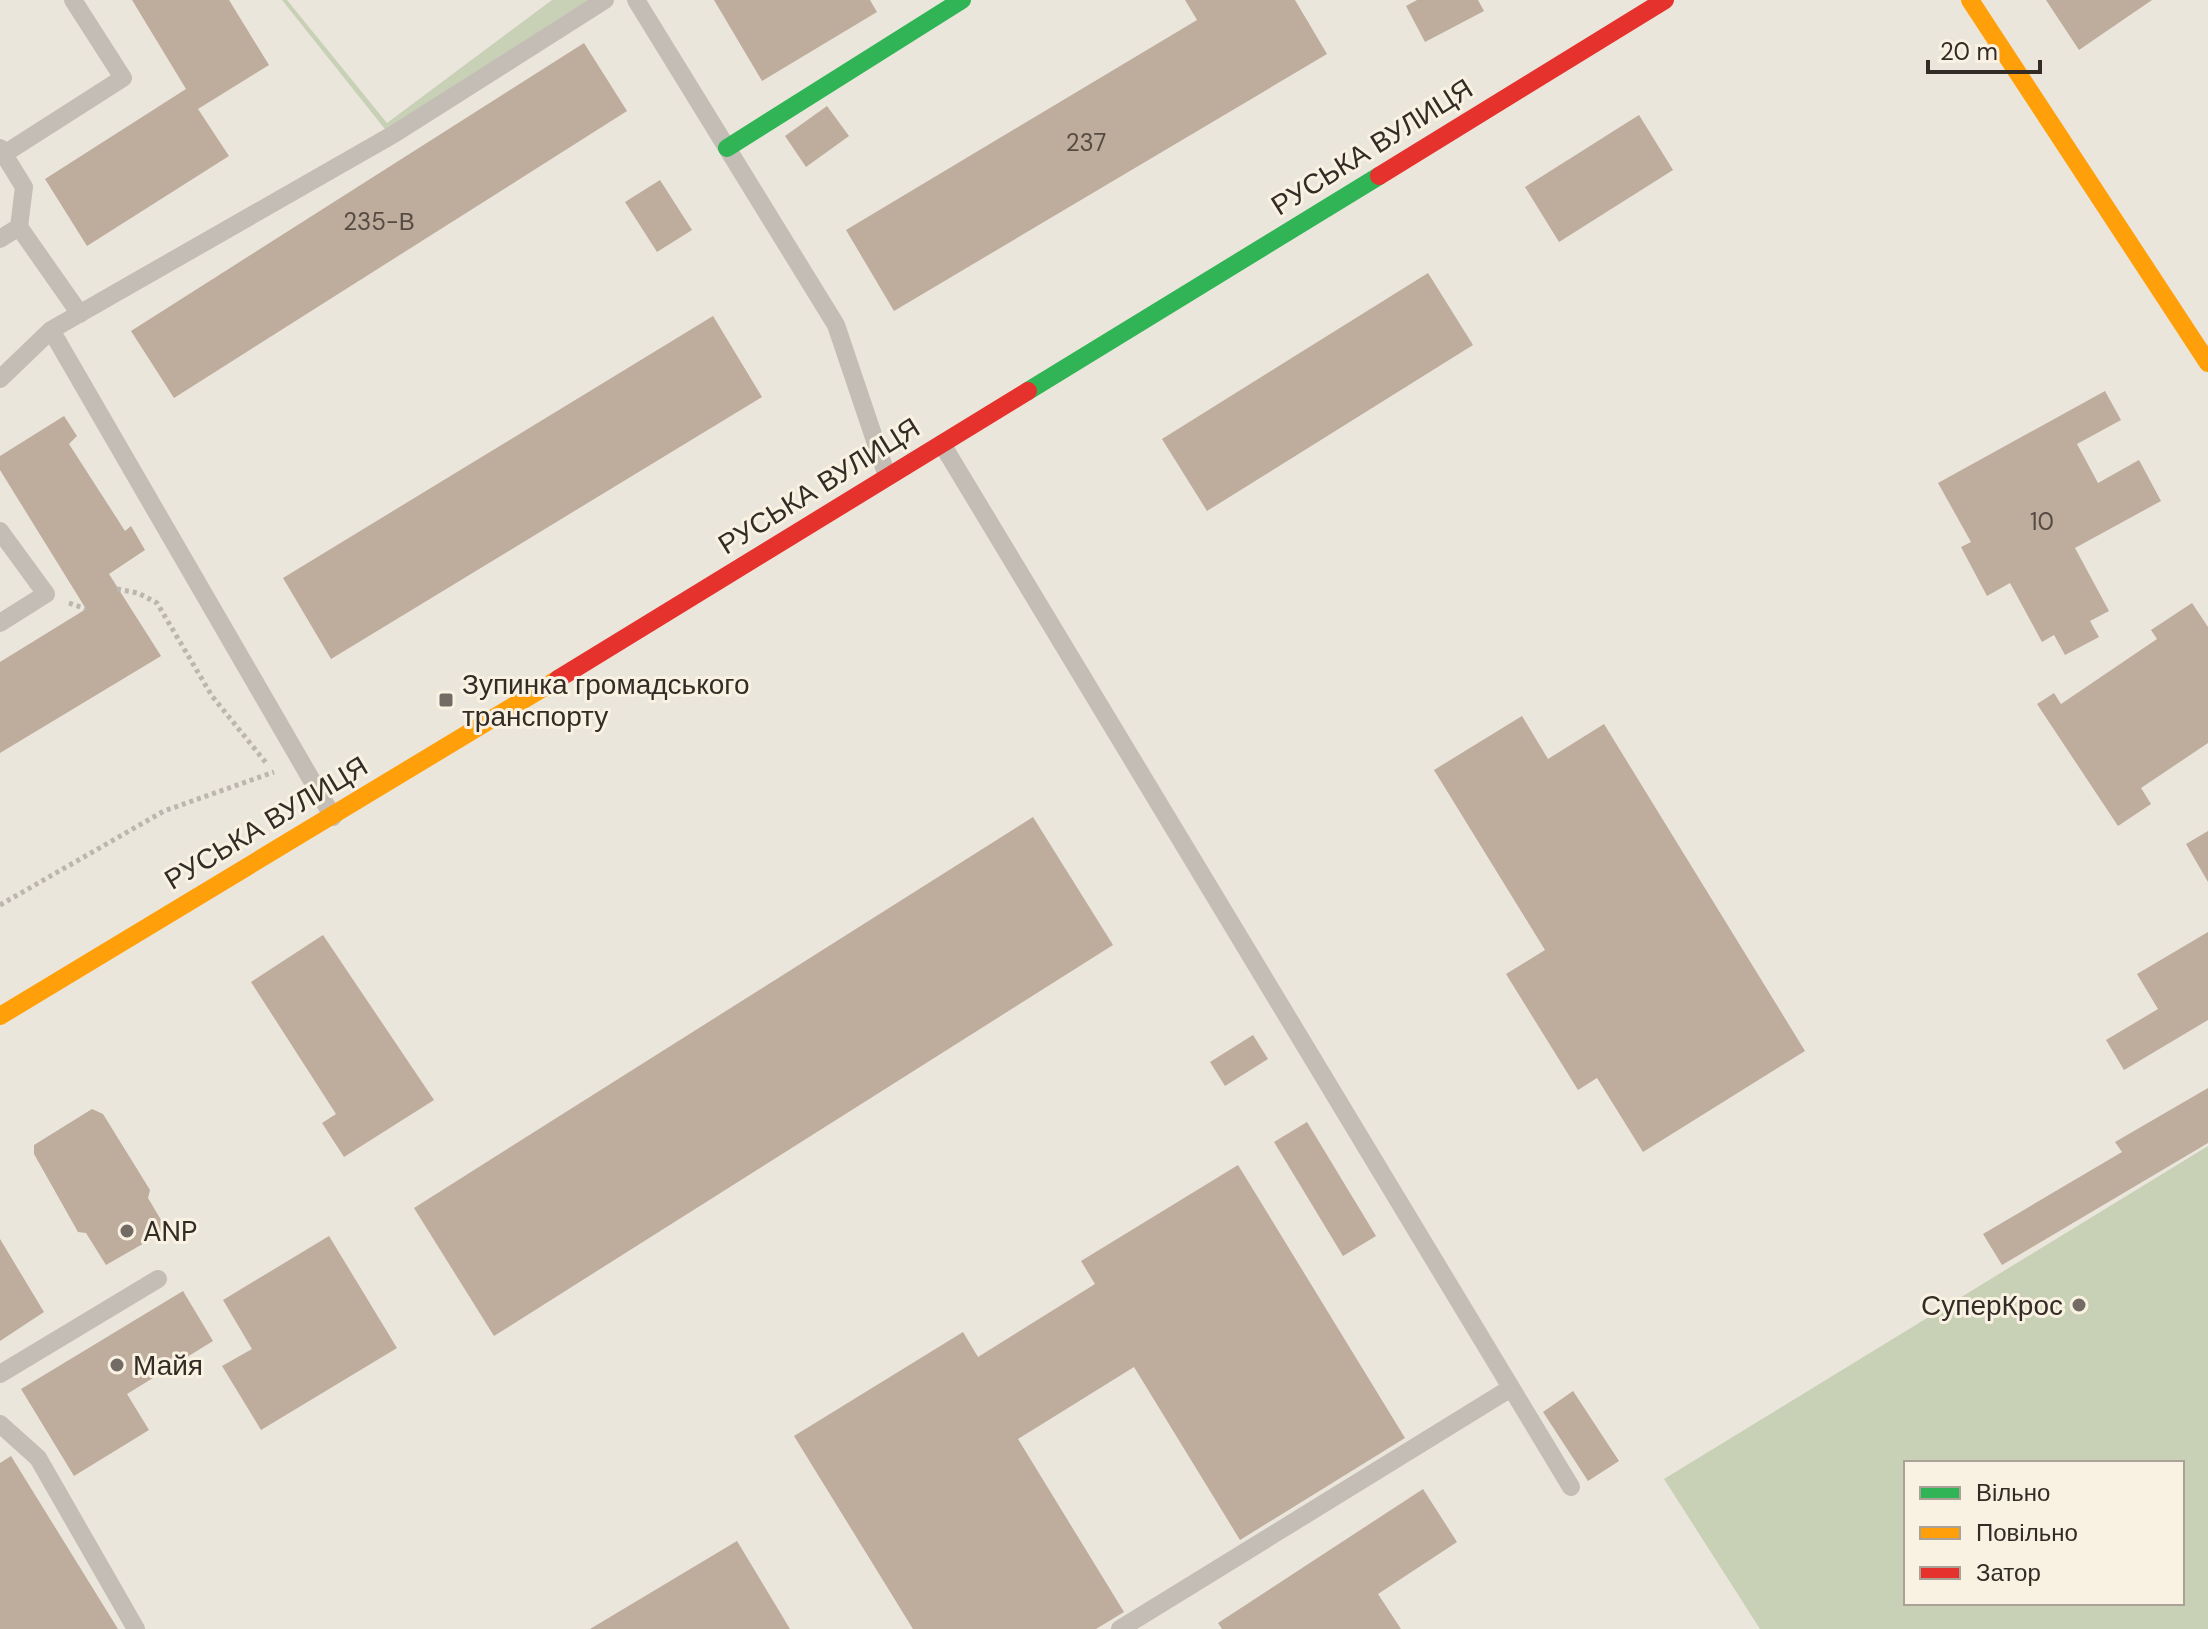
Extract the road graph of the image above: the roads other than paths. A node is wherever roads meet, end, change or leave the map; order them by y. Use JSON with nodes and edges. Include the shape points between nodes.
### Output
{"nodes":[{"id":1,"x":73,"y":0,"type":"edge"},
{"id":2,"x":605,"y":0,"type":"edge"},
{"id":3,"x":636,"y":0,"type":"edge"},
{"id":4,"x":962,"y":0,"type":"edge"},
{"id":5,"x":1665,"y":0,"type":"edge"},
{"id":6,"x":1970,"y":0,"type":"edge"},
{"id":7,"x":727,"y":148,"type":"junction"},
{"id":8,"x":2,"y":151,"type":"edge"},
{"id":9,"x":19,"y":227,"type":"junction"},
{"id":10,"x":0,"y":239,"type":"edge"},
{"id":11,"x":80,"y":314,"type":"junction"},
{"id":12,"x":51,"y":330,"type":"junction"},
{"id":13,"x":2208,"y":363,"type":"edge"},
{"id":14,"x":0,"y":379,"type":"edge"},
{"id":15,"x":942,"y":444,"type":"junction"},
{"id":16,"x":887,"y":478,"type":"junction"},
{"id":17,"x":0,"y":531,"type":"edge"},
{"id":18,"x":0,"y":623,"type":"edge"},
{"id":19,"x":333,"y":817,"type":"junction"},
{"id":20,"x":0,"y":1016,"type":"edge"},
{"id":21,"x":158,"y":1279,"type":"dead end"},
{"id":22,"x":0,"y":1374,"type":"edge"},
{"id":23,"x":1511,"y":1388,"type":"junction"},
{"id":24,"x":0,"y":1424,"type":"edge"},
{"id":25,"x":1571,"y":1487,"type":"dead end"},
{"id":26,"x":136,"y":1629,"type":"edge"},
{"id":27,"x":1120,"y":1629,"type":"edge"}],
"edges":[{"from":1,"to":8,"type":"lane","via":[[123,78]]},
{"from":2,"to":11,"type":"lane","via":[[394,134]]},
{"from":3,"to":7,"type":"lane"},
{"from":4,"to":7,"type":"main road"},
{"from":5,"to":15,"type":"main road","name":"РУСЬКА ВУЛИЦЯ"},
{"from":6,"to":13,"type":"main road"},
{"from":7,"to":16,"type":"lane","via":[[836,325]]},
{"from":8,"to":9,"type":"lane","via":[[24,187]]},
{"from":9,"to":10,"type":"lane"},
{"from":9,"to":11,"type":"lane"},
{"from":11,"to":12,"type":"lane"},
{"from":12,"to":14,"type":"lane"},
{"from":12,"to":19,"type":"lane"},
{"from":15,"to":16,"type":"main road","name":"РУСЬКА ВУЛИЦЯ"},
{"from":15,"to":23,"type":"lane"},
{"from":16,"to":19,"type":"main road","name":"РУСЬКА ВУЛИЦЯ"},
{"from":17,"to":18,"type":"lane","via":[[46,594]]},
{"from":19,"to":20,"type":"main road","name":"РУСЬКА ВУЛИЦЯ"},
{"from":21,"to":22,"type":"lane"},
{"from":23,"to":25,"type":"lane"},
{"from":23,"to":27,"type":"lane"},
{"from":24,"to":26,"type":"lane","via":[[38,1458]]}]}
